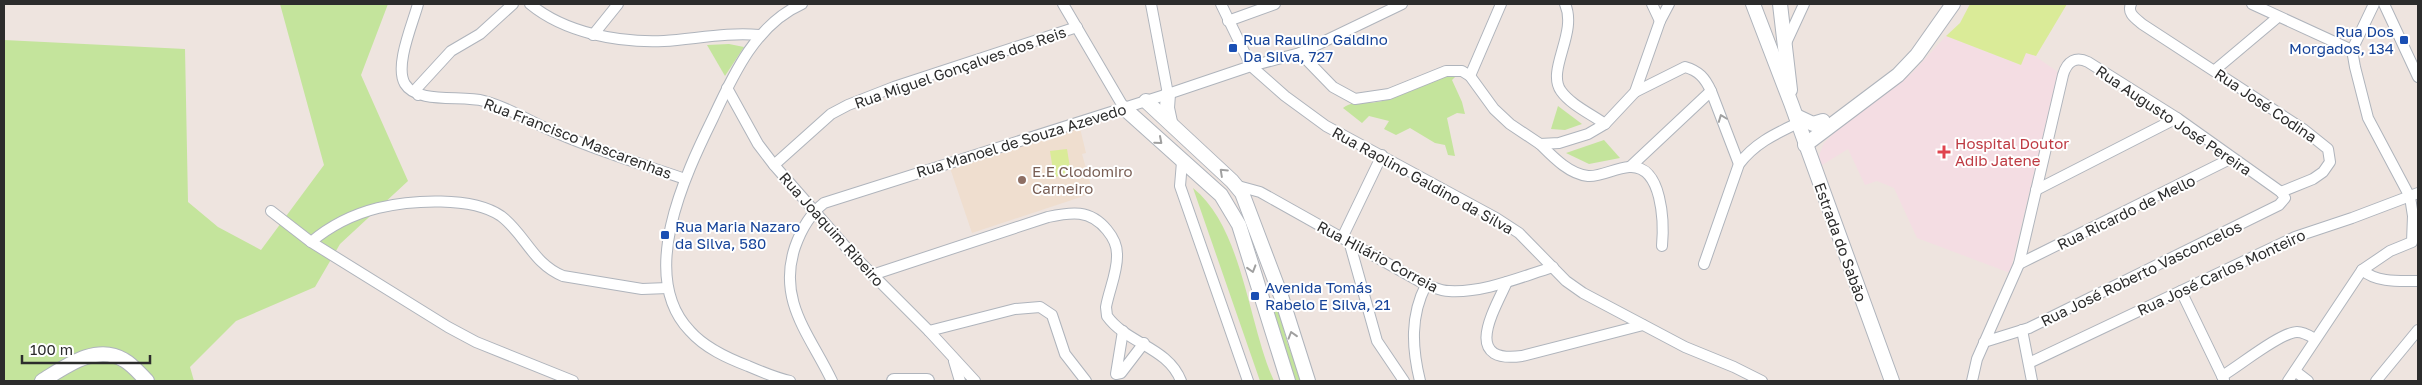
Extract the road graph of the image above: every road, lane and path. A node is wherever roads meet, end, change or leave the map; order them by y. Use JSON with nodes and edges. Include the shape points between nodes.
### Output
{"nodes":[{"id":1,"x":418,"y":4,"type":"edge"},
{"id":2,"x":513,"y":4,"type":"edge"},
{"id":3,"x":530,"y":4,"type":"edge"},
{"id":4,"x":618,"y":4,"type":"edge"},
{"id":5,"x":798,"y":4,"type":"edge"},
{"id":6,"x":1063,"y":4,"type":"edge"},
{"id":7,"x":1151,"y":4,"type":"edge"},
{"id":8,"x":1221,"y":4,"type":"edge"},
{"id":9,"x":1275,"y":4,"type":"edge"},
{"id":10,"x":1402,"y":4,"type":"edge"},
{"id":11,"x":1501,"y":4,"type":"edge"},
{"id":12,"x":1565,"y":4,"type":"edge"},
{"id":13,"x":1652,"y":4,"type":"edge"},
{"id":14,"x":1669,"y":4,"type":"edge"},
{"id":15,"x":1752,"y":4,"type":"edge"},
{"id":16,"x":1780,"y":4,"type":"edge"},
{"id":17,"x":1804,"y":4,"type":"edge"},
{"id":18,"x":1942,"y":4,"type":"edge"},
{"id":19,"x":1953,"y":4,"type":"edge"},
{"id":20,"x":2131,"y":4,"type":"edge"},
{"id":21,"x":2252,"y":4,"type":"edge"},
{"id":22,"x":2374,"y":4,"type":"edge"},
{"id":23,"x":2384,"y":4,"type":"edge"},
{"id":24,"x":2278,"y":17,"type":"junction"},
{"id":25,"x":1660,"y":20,"type":"junction"},
{"id":26,"x":1228,"y":21,"type":"junction"},
{"id":27,"x":1077,"y":27,"type":"junction"},
{"id":28,"x":593,"y":35,"type":"junction"},
{"id":29,"x":759,"y":35,"type":"junction"},
{"id":30,"x":1767,"y":43,"type":"junction"},
{"id":31,"x":1786,"y":44,"type":"junction"},
{"id":32,"x":2352,"y":50,"type":"junction"},
{"id":33,"x":1300,"y":52,"type":"junction"},
{"id":34,"x":1251,"y":66,"type":"junction"},
{"id":35,"x":2215,"y":70,"type":"junction"},
{"id":36,"x":1470,"y":76,"type":"junction"},
{"id":37,"x":2418,"y":77,"type":"edge"},
{"id":38,"x":728,"y":88,"type":"junction"},
{"id":39,"x":1711,"y":90,"type":"junction"},
{"id":40,"x":1635,"y":92,"type":"junction"},
{"id":41,"x":415,"y":93,"type":"junction"},
{"id":42,"x":1168,"y":94,"type":"junction"},
{"id":43,"x":1146,"y":101,"type":"junction"},
{"id":44,"x":1124,"y":108,"type":"junction"},
{"id":45,"x":1795,"y":114,"type":"junction"},
{"id":46,"x":2177,"y":118,"type":"junction"},
{"id":47,"x":1823,"y":121,"type":"junction"},
{"id":48,"x":1170,"y":122,"type":"junction"},
{"id":49,"x":1605,"y":124,"type":"junction"},
{"id":50,"x":1804,"y":141,"type":"junction"},
{"id":51,"x":1540,"y":144,"type":"junction"},
{"id":52,"x":1382,"y":155,"type":"junction"},
{"id":53,"x":2232,"y":158,"type":"junction"},
{"id":54,"x":1182,"y":162,"type":"junction"},
{"id":55,"x":1739,"y":164,"type":"junction"},
{"id":56,"x":774,"y":165,"type":"junction"},
{"id":57,"x":1630,"y":167,"type":"junction"},
{"id":58,"x":685,"y":179,"type":"junction"},
{"id":59,"x":1238,"y":186,"type":"junction"},
{"id":60,"x":2036,"y":190,"type":"junction"},
{"id":61,"x":2282,"y":192,"type":"junction"},
{"id":62,"x":2414,"y":195,"type":"edge"},
{"id":63,"x":271,"y":210,"type":"dead end"},
{"id":64,"x":814,"y":211,"type":"junction"},
{"id":65,"x":1345,"y":240,"type":"junction"},
{"id":66,"x":311,"y":242,"type":"junction"},
{"id":67,"x":2415,"y":242,"type":"edge"},
{"id":68,"x":1662,"y":246,"type":"dead end"},
{"id":69,"x":1704,"y":264,"type":"dead end"},
{"id":70,"x":2019,"y":264,"type":"junction"},
{"id":71,"x":1553,"y":267,"type":"junction"},
{"id":72,"x":2362,"y":270,"type":"junction"},
{"id":73,"x":872,"y":275,"type":"junction"},
{"id":74,"x":2418,"y":281,"type":"edge"},
{"id":75,"x":1506,"y":282,"type":"junction"},
{"id":76,"x":1426,"y":285,"type":"junction"},
{"id":77,"x":668,"y":288,"type":"junction"},
{"id":78,"x":2181,"y":291,"type":"junction"},
{"id":79,"x":1281,"y":296,"type":"junction"},
{"id":80,"x":1262,"y":302,"type":"junction"},
{"id":81,"x":1643,"y":325,"type":"junction"},
{"id":82,"x":2022,"y":330,"type":"junction"},
{"id":83,"x":2418,"y":330,"type":"edge"},
{"id":84,"x":929,"y":331,"type":"junction"},
{"id":85,"x":1123,"y":331,"type":"junction"},
{"id":86,"x":2315,"y":339,"type":"junction"},
{"id":87,"x":1984,"y":342,"type":"junction"},
{"id":88,"x":1144,"y":343,"type":"junction"},
{"id":89,"x":953,"y":358,"type":"junction"},
{"id":90,"x":2029,"y":363,"type":"junction"},
{"id":91,"x":2295,"y":371,"type":"junction"},
{"id":92,"x":972,"y":378,"type":"edge"},
{"id":93,"x":1119,"y":378,"type":"edge"},
{"id":94,"x":2224,"y":378,"type":"edge"},
{"id":95,"x":42,"y":381,"type":"edge"},
{"id":96,"x":147,"y":381,"type":"edge"},
{"id":97,"x":573,"y":381,"type":"edge"},
{"id":98,"x":785,"y":381,"type":"edge"},
{"id":99,"x":832,"y":381,"type":"edge"},
{"id":100,"x":894,"y":381,"type":"edge"},
{"id":101,"x":927,"y":381,"type":"edge"},
{"id":102,"x":960,"y":381,"type":"edge"},
{"id":103,"x":979,"y":381,"type":"edge"},
{"id":104,"x":1086,"y":381,"type":"edge"},
{"id":105,"x":1182,"y":381,"type":"edge"},
{"id":106,"x":1248,"y":381,"type":"edge"},
{"id":107,"x":1288,"y":381,"type":"edge"},
{"id":108,"x":1308,"y":381,"type":"edge"},
{"id":109,"x":1404,"y":381,"type":"edge"},
{"id":110,"x":1420,"y":381,"type":"edge"},
{"id":111,"x":1762,"y":381,"type":"edge"},
{"id":112,"x":1892,"y":381,"type":"edge"},
{"id":113,"x":1972,"y":381,"type":"edge"},
{"id":114,"x":2032,"y":381,"type":"edge"},
{"id":115,"x":2288,"y":381,"type":"edge"},
{"id":116,"x":2308,"y":381,"type":"edge"},
{"id":117,"x":2376,"y":381,"type":"edge"}],
"edges":[{"from":1,"to":41,"type":"street","via":[[402,60],[402,77]]},
{"from":2,"to":41,"type":"street","via":[[480,34],[452,51]]},
{"from":3,"to":28,"type":"street","via":[[556,20]]},
{"from":4,"to":28,"type":"street"},
{"from":5,"to":29,"type":"street"},
{"from":6,"to":27,"type":"street"},
{"from":7,"to":42,"type":"street"},
{"from":8,"to":26,"type":"street","name":"Rua Raolino Galdino da Silva"},
{"from":9,"to":26,"type":"street"},
{"from":10,"to":33,"type":"street","name":"Rua Manoel de Souza Azevedo"},
{"from":11,"to":36,"type":"street"},
{"from":12,"to":49,"type":"street","via":[[1569,26],[1558,69],[1558,86],[1569,100]]},
{"from":13,"to":25,"type":"street"},
{"from":14,"to":25,"type":"street"},
{"from":15,"to":30,"type":"street","name":"Estrada do Sabão"},
{"from":16,"to":31,"type":"street","name":"Estrada do Sabão"},
{"from":17,"to":31,"type":"street"},
{"from":18,"to":47,"type":"street","via":[[1900,62]]},
{"from":19,"to":50,"type":"street","via":[[1917,55],[1898,75]]},
{"from":20,"to":35,"type":"street","name":"Rua José Codina","via":[[2129,9],[2142,24]]},
{"from":21,"to":24,"type":"street"},
{"from":22,"to":32,"type":"street"},
{"from":23,"to":37,"type":"street"},
{"from":24,"to":32,"type":"street"},
{"from":24,"to":35,"type":"street"},
{"from":25,"to":40,"type":"street"},
{"from":26,"to":34,"type":"street","name":"Rua Raolino Galdino da Silva"},
{"from":27,"to":44,"type":"street"},
{"from":27,"to":56,"type":"street","name":"Rua Miguel Gonçalves dos Reis","via":[[848,105],[831,114]]},
{"from":28,"to":29,"type":"street","via":[[662,41]]},
{"from":29,"to":38,"type":"street"},
{"from":30,"to":31,"type":"street","via":[[1776,52],[1783,50]]},
{"from":30,"to":45,"type":"street","name":"Estrada do Sabão"},
{"from":31,"to":45,"type":"street","name":"Estrada do Sabão"},
{"from":32,"to":62,"type":"street","via":[[2368,118]]},
{"from":33,"to":34,"type":"street","name":"Rua Manoel de Souza Azevedo"},
{"from":33,"to":36,"type":"street","via":[[1333,87],[1355,99],[1389,94],[1446,71],[1458,70]]},
{"from":34,"to":42,"type":"street","name":"Rua Manoel de Souza Azevedo"},
{"from":34,"to":52,"type":"street","name":"Rua Raolino Galdino da Silva","via":[[1284,96],[1326,126]]},
{"from":35,"to":61,"type":"street","name":"Rua José Codina","via":[[2303,128],[2328,149],[2330,162],[2323,172]]},
{"from":36,"to":51,"type":"street","via":[[1494,109]]},
{"from":38,"to":56,"type":"street","name":"Rua Joaquim Ribeiro","via":[[758,144]]},
{"from":38,"to":58,"type":"street"},
{"from":39,"to":40,"type":"street","via":[[1701,74],[1685,67]]},
{"from":55,"to":39,"type":"street","one_way":true},
{"from":39,"to":57,"type":"street"},
{"from":40,"to":49,"type":"street"},
{"from":41,"to":58,"type":"street","name":"Rua Francisco Mascarenhas","via":[[485,101],[505,107],[550,130]]},
{"from":42,"to":43,"type":"street","name":"Rua Manoel de Souza Azevedo"},
{"from":42,"to":48,"type":"street"},
{"from":43,"to":44,"type":"street","name":"Rua Manoel de Souza Azevedo"},
{"from":43,"to":48,"type":"street"},
{"from":44,"to":54,"type":"street","one_way":true},
{"from":44,"to":64,"type":"street","name":"Rua Manoel de Souza Azevedo","via":[[833,199]]},
{"from":45,"to":47,"type":"street","via":[[1813,124]]},
{"from":45,"to":50,"type":"street","name":"Estrada do Sabão"},
{"from":45,"to":55,"type":"street"},
{"from":46,"to":53,"type":"street","name":"Rua Augusto José Pereira"},
{"from":46,"to":60,"type":"street"},
{"from":46,"to":60,"type":"street","name":"Rua Augusto José Pereira","via":[[2088,62],[2079,58],[2074,60],[2063,75]]},
{"from":47,"to":50,"type":"street"},
{"from":59,"to":48,"type":"street","one_way":true},
{"from":49,"to":51,"type":"street","via":[[1573,139]]},
{"from":50,"to":112,"type":"street","name":"Estrada do Sabão"},
{"from":51,"to":57,"type":"street","via":[[1558,161],[1580,174],[1589,176]]},
{"from":52,"to":65,"type":"street"},
{"from":52,"to":71,"type":"street","name":"Rua Raolino Galdino da Silva","via":[[1519,233]]},
{"from":53,"to":61,"type":"street","name":"Rua Augusto José Pereira"},
{"from":53,"to":70,"type":"street","name":"Rua Ricardo de Mello"},
{"from":54,"to":80,"type":"street","one_way":true,"via":[[1221,195],[1238,225]]},
{"from":54,"to":106,"type":"street","via":[[1180,186]]},
{"from":55,"to":69,"type":"street"},
{"from":56,"to":64,"type":"street","name":"Rua Joaquim Ribeiro"},
{"from":57,"to":68,"type":"street","via":[[1644,171],[1654,183],[1663,226]]},
{"from":58,"to":77,"type":"street","via":[[666,253]]},
{"from":59,"to":65,"type":"street","name":"Rua Hilário Correia","via":[[1260,192]]},
{"from":59,"to":79,"type":"street"},
{"from":60,"to":70,"type":"street","name":"Rua Augusto José Pereira"},
{"from":61,"to":82,"type":"street","name":"Rua José Roberto Vasconcelos","via":[[2286,199],[2284,203]]},
{"from":62,"to":67,"type":"street"},
{"from":62,"to":78,"type":"street","name":"Rua José Carlos Monteiro","via":[[2295,236]]},
{"from":63,"to":66,"type":"street"},
{"from":64,"to":73,"type":"street","name":"Rua Joaquim Ribeiro"},
{"from":64,"to":99,"type":"street","name":"Rua Manoel de Souza Azevedo","via":[[798,237],[791,258],[790,296],[796,314]]},
{"from":65,"to":76,"type":"street","name":"Rua Hilário Correia"},
{"from":65,"to":109,"type":"street","via":[[1377,341]]},
{"from":66,"to":77,"type":"street","via":[[338,224],[377,208],[445,202],[489,210],[509,224],[551,272],[642,289]]},
{"from":66,"to":97,"type":"street","via":[[462,335]]},
{"from":67,"to":72,"type":"street","via":[[2390,251]]},
{"from":70,"to":87,"type":"street","name":"Rua Augusto José Pereira"},
{"from":71,"to":75,"type":"street","name":"Rua Hilário Correia"},
{"from":71,"to":81,"type":"street","name":"Rua Raolino Galdino da Silva","via":[[1583,293]]},
{"from":72,"to":74,"type":"street","via":[[2368,275],[2388,280]]},
{"from":72,"to":86,"type":"street"},
{"from":73,"to":84,"type":"street","name":"Rua Joaquim Ribeiro"},
{"from":73,"to":85,"type":"street","via":[[1048,218],[1070,212],[1086,214],[1102,223],[1118,252],[1106,312]]},
{"from":75,"to":76,"type":"street","name":"Rua Hilário Correia","via":[[1447,292]]},
{"from":75,"to":81,"type":"street","via":[[1485,332],[1486,344],[1499,355],[1510,358],[1530,355]]},
{"from":76,"to":110,"type":"street","via":[[1417,305],[1413,330]]},
{"from":77,"to":98,"type":"street","via":[[678,315],[699,341],[733,361]]},
{"from":78,"to":90,"type":"street","name":"Rua José Carlos Monteiro"},
{"from":78,"to":94,"type":"street"},
{"from":79,"to":80,"type":"street"},
{"from":108,"to":79,"type":"street","one_way":true},
{"from":80,"to":107,"type":"street"},
{"from":81,"to":111,"type":"street","name":"Rua Raolino Galdino da Silva"},
{"from":82,"to":87,"type":"street","name":"Rua José Roberto Vasconcelos"},
{"from":82,"to":90,"type":"street"},
{"from":83,"to":117,"type":"street"},
{"from":84,"to":89,"type":"street","name":"Rua Joaquim Ribeiro"},
{"from":84,"to":104,"type":"street","via":[[1015,309],[1040,307],[1052,315],[1065,354]]},
{"from":85,"to":88,"type":"street"},
{"from":85,"to":93,"type":"street"},
{"from":86,"to":91,"type":"street"},
{"from":86,"to":94,"type":"street","via":[[2294,332]]},
{"from":87,"to":113,"type":"street","name":"Rua Augusto José Pereira"},
{"from":88,"to":93,"type":"street"},
{"from":88,"to":105,"type":"street","via":[[1174,366]]},
{"from":89,"to":92,"type":"street","name":"Rua Joaquim Ribeiro"},
{"from":89,"to":102,"type":"street","name":"Rua Joaquim Ribeiro"},
{"from":90,"to":114,"type":"street"},
{"from":91,"to":115,"type":"street"},
{"from":91,"to":116,"type":"street"},
{"from":92,"to":103,"type":"street","name":"Rua Joaquim Ribeiro"},
{"from":95,"to":96,"type":"street","via":[[71,363],[106,354],[123,359]]},
{"from":100,"to":101,"type":"street"}]}
